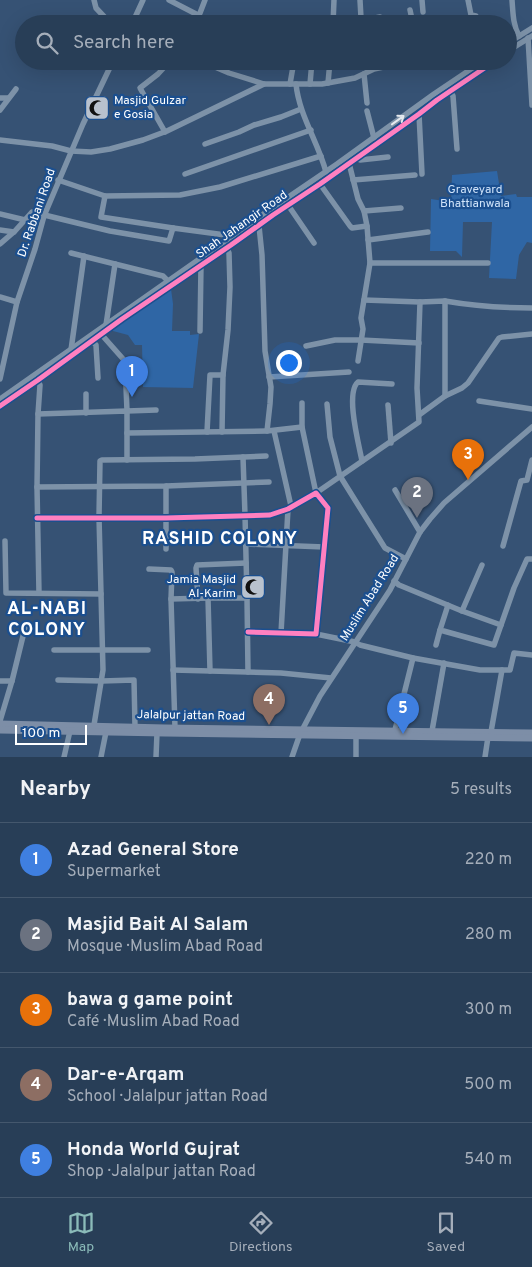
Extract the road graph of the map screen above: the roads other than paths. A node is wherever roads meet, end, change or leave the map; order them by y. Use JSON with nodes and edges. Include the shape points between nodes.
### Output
{"nodes":[{"id":1,"x":94,"y":0,"type":"edge"},
{"id":2,"x":143,"y":0,"type":"edge"},
{"id":3,"x":169,"y":0,"type":"edge"},
{"id":4,"x":205,"y":0,"type":"edge"},
{"id":5,"x":334,"y":0,"type":"edge"},
{"id":6,"x":360,"y":0,"type":"edge"},
{"id":7,"x":422,"y":0,"type":"edge"},
{"id":8,"x":468,"y":0,"type":"edge"},
{"id":9,"x":512,"y":0,"type":"edge"},
{"id":10,"x":410,"y":10,"type":"dead end"},
{"id":11,"x":423,"y":12,"type":"dead end"},
{"id":12,"x":102,"y":15,"type":"edge"},
{"id":13,"x":136,"y":15,"type":"edge"},
{"id":14,"x":198,"y":15,"type":"joint"},
{"id":15,"x":333,"y":15,"type":"edge"},
{"id":16,"x":362,"y":15,"type":"edge"},
{"id":17,"x":411,"y":15,"type":"edge"},
{"id":18,"x":471,"y":15,"type":"edge"},
{"id":19,"x":513,"y":15,"type":"edge"},
{"id":20,"x":532,"y":28,"type":"edge"},
{"id":21,"x":517,"y":31,"type":"edge"},
{"id":22,"x":519,"y":36,"type":"joint"},
{"id":23,"x":530,"y":37,"type":"edge"},
{"id":24,"x":517,"y":46,"type":"edge"},
{"id":25,"x":109,"y":70,"type":"edge"},
{"id":26,"x":162,"y":70,"type":"edge"},
{"id":27,"x":222,"y":70,"type":"edge"},
{"id":28,"x":294,"y":70,"type":"edge"},
{"id":29,"x":311,"y":70,"type":"edge"},
{"id":30,"x":329,"y":70,"type":"edge"},
{"id":31,"x":372,"y":70,"type":"edge"},
{"id":32,"x":470,"y":70,"type":"edge"},
{"id":33,"x":482,"y":70,"type":"edge"},
{"id":34,"x":364,"y":74,"type":"junction"},
{"id":35,"x":328,"y":83,"type":"junction"},
{"id":36,"x":264,"y":84,"type":"junction"},
{"id":37,"x":293,"y":84,"type":"junction"},
{"id":38,"x":310,"y":84,"type":"junction"},
{"id":39,"x":16,"y":89,"type":"dead end"},
{"id":40,"x":450,"y":91,"type":"junction"},
{"id":41,"x":0,"y":98,"type":"edge"},
{"id":42,"x":8,"y":98,"type":"junction"},
{"id":43,"x":367,"y":103,"type":"dead end"},
{"id":44,"x":532,"y":105,"type":"edge"},
{"id":45,"x":301,"y":109,"type":"junction"},
{"id":46,"x":0,"y":110,"type":"edge"},
{"id":47,"x":367,"y":111,"type":"dead end"},
{"id":48,"x":419,"y":114,"type":"junction"},
{"id":49,"x":311,"y":130,"type":"junction"},
{"id":50,"x":165,"y":132,"type":"junction"},
{"id":51,"x":374,"y":138,"type":"junction"},
{"id":52,"x":0,"y":140,"type":"edge"},
{"id":53,"x":204,"y":144,"type":"dead end"},
{"id":54,"x":458,"y":149,"type":"dead end"},
{"id":55,"x":71,"y":151,"type":"junction"},
{"id":56,"x":322,"y":156,"type":"junction"},
{"id":57,"x":357,"y":158,"type":"junction"},
{"id":58,"x":388,"y":158,"type":"dead end"},
{"id":59,"x":349,"y":163,"type":"junction"},
{"id":60,"x":326,"y":172,"type":"junction"},
{"id":61,"x":185,"y":174,"type":"dead end"},
{"id":62,"x":422,"y":174,"type":"dead end"},
{"id":63,"x":415,"y":175,"type":"dead end"},
{"id":64,"x":58,"y":180,"type":"junction"},
{"id":65,"x":353,"y":180,"type":"junction"},
{"id":66,"x":320,"y":184,"type":"junction"},
{"id":67,"x":105,"y":196,"type":"junction"},
{"id":68,"x":288,"y":205,"type":"junction"},
{"id":69,"x":401,"y":208,"type":"dead end"},
{"id":70,"x":364,"y":210,"type":"junction"},
{"id":71,"x":0,"y":214,"type":"edge"},
{"id":72,"x":44,"y":216,"type":"junction"},
{"id":73,"x":25,"y":220,"type":"junction"},
{"id":74,"x":259,"y":226,"type":"junction"},
{"id":75,"x":367,"y":226,"type":"junction"},
{"id":76,"x":172,"y":228,"type":"junction"},
{"id":77,"x":0,"y":230,"type":"edge"},
{"id":78,"x":14,"y":232,"type":"junction"},
{"id":79,"x":428,"y":232,"type":"dead end"},
{"id":80,"x":232,"y":236,"type":"junction"},
{"id":81,"x":368,"y":240,"type":"junction"},
{"id":82,"x":314,"y":243,"type":"dead end"},
{"id":83,"x":0,"y":244,"type":"edge"},
{"id":84,"x":227,"y":248,"type":"junction"},
{"id":85,"x":71,"y":253,"type":"dead end"},
{"id":86,"x":84,"y":256,"type":"junction"},
{"id":87,"x":370,"y":263,"type":"junction"},
{"id":88,"x":488,"y":263,"type":"dead end"},
{"id":89,"x":115,"y":264,"type":"junction"},
{"id":90,"x":200,"y":266,"type":"junction"},
{"id":91,"x":168,"y":281,"type":"junction"},
{"id":92,"x":0,"y":298,"type":"edge"},
{"id":93,"x":364,"y":300,"type":"junction"},
{"id":94,"x":445,"y":300,"type":"junction"},
{"id":95,"x":17,"y":302,"type":"junction"},
{"id":96,"x":420,"y":302,"type":"junction"},
{"id":97,"x":532,"y":308,"type":"edge"},
{"id":98,"x":106,"y":326,"type":"junction"},
{"id":99,"x":200,"y":331,"type":"dead end"},
{"id":100,"x":101,"y":334,"type":"junction"},
{"id":101,"x":532,"y":334,"type":"edge"},
{"id":102,"x":361,"y":340,"type":"junction"},
{"id":103,"x":92,"y":341,"type":"junction"},
{"id":104,"x":419,"y":343,"type":"junction"},
{"id":105,"x":306,"y":346,"type":"dead end"},
{"id":106,"x":71,"y":350,"type":"junction"},
{"id":107,"x":2,"y":359,"type":"edge"},
{"id":108,"x":358,"y":361,"type":"dead end"},
{"id":109,"x":349,"y":372,"type":"dead end"},
{"id":110,"x":223,"y":376,"type":"junction"},
{"id":111,"x":269,"y":377,"type":"junction"},
{"id":112,"x":98,"y":378,"type":"dead end"},
{"id":113,"x":0,"y":379,"type":"edge"},
{"id":114,"x":38,"y":380,"type":"junction"},
{"id":115,"x":392,"y":384,"type":"dead end"},
{"id":116,"x":86,"y":394,"type":"dead end"},
{"id":117,"x":445,"y":396,"type":"junction"},
{"id":118,"x":0,"y":399,"type":"edge"},
{"id":119,"x":479,"y":401,"type":"dead end"},
{"id":120,"x":302,"y":403,"type":"dead end"},
{"id":121,"x":327,"y":404,"type":"dead end"},
{"id":122,"x":388,"y":405,"type":"dead end"},
{"id":123,"x":0,"y":406,"type":"edge"},
{"id":124,"x":532,"y":409,"type":"edge"},
{"id":125,"x":156,"y":410,"type":"dead end"},
{"id":126,"x":127,"y":411,"type":"junction"},
{"id":127,"x":86,"y":413,"type":"junction"},
{"id":128,"x":38,"y":414,"type":"junction"},
{"id":129,"x":419,"y":415,"type":"junction"},
{"id":130,"x":532,"y":426,"type":"edge"},
{"id":131,"x":302,"y":427,"type":"junction"},
{"id":132,"x":271,"y":431,"type":"junction"},
{"id":133,"x":207,"y":432,"type":"junction"},
{"id":134,"x":222,"y":432,"type":"junction"},
{"id":135,"x":127,"y":433,"type":"junction"},
{"id":136,"x":391,"y":443,"type":"junction"},
{"id":137,"x":266,"y":456,"type":"dead end"},
{"id":138,"x":243,"y":457,"type":"junction"},
{"id":139,"x":127,"y":460,"type":"junction"},
{"id":140,"x":532,"y":460,"type":"edge"},
{"id":141,"x":362,"y":462,"type":"junction"},
{"id":142,"x":340,"y":476,"type":"junction"},
{"id":143,"x":269,"y":482,"type":"dead end"},
{"id":144,"x":244,"y":484,"type":"junction"},
{"id":145,"x":100,"y":486,"type":"junction"},
{"id":146,"x":166,"y":486,"type":"junction"},
{"id":147,"x":38,"y":487,"type":"junction"},
{"id":148,"x":395,"y":490,"type":"dead end"},
{"id":149,"x":316,"y":493,"type":"junction"},
{"id":150,"x":289,"y":508,"type":"junction"},
{"id":151,"x":246,"y":515,"type":"junction"},
{"id":152,"x":37,"y":518,"type":"junction"},
{"id":153,"x":99,"y":518,"type":"junction"},
{"id":154,"x":166,"y":518,"type":"junction"},
{"id":155,"x":420,"y":532,"type":"junction"},
{"id":156,"x":5,"y":541,"type":"dead end"},
{"id":157,"x":246,"y":544,"type":"junction"},
{"id":158,"x":286,"y":546,"type":"junction"},
{"id":159,"x":503,"y":546,"type":"dead end"},
{"id":160,"x":324,"y":547,"type":"junction"},
{"id":161,"x":166,"y":549,"type":"dead end"},
{"id":162,"x":406,"y":559,"type":"junction"},
{"id":163,"x":532,"y":559,"type":"edge"},
{"id":164,"x":246,"y":563,"type":"junction"},
{"id":165,"x":482,"y":565,"type":"dead end"},
{"id":166,"x":149,"y":569,"type":"dead end"},
{"id":167,"x":394,"y":581,"type":"junction"},
{"id":168,"x":39,"y":593,"type":"junction"},
{"id":169,"x":101,"y":594,"type":"junction"},
{"id":170,"x":208,"y":598,"type":"junction"},
{"id":171,"x":247,"y":598,"type":"junction"},
{"id":172,"x":171,"y":599,"type":"junction"},
{"id":173,"x":198,"y":599,"type":"junction"},
{"id":174,"x":448,"y":606,"type":"junction"},
{"id":175,"x":462,"y":611,"type":"junction"},
{"id":176,"x":501,"y":625,"type":"junction"},
{"id":177,"x":25,"y":628,"type":"dead end"},
{"id":178,"x":440,"y":630,"type":"junction"},
{"id":179,"x":248,"y":632,"type":"junction"},
{"id":180,"x":281,"y":633,"type":"junction"},
{"id":181,"x":316,"y":634,"type":"junction"},
{"id":182,"x":355,"y":642,"type":"junction"},
{"id":183,"x":436,"y":645,"type":"dead end"},
{"id":184,"x":54,"y":650,"type":"dead end"},
{"id":185,"x":148,"y":650,"type":"dead end"},
{"id":186,"x":103,"y":651,"type":"junction"},
{"id":187,"x":532,"y":656,"type":"edge"},
{"id":188,"x":413,"y":658,"type":"junction"},
{"id":189,"x":444,"y":663,"type":"junction"},
{"id":190,"x":173,"y":670,"type":"junction"},
{"id":191,"x":502,"y":670,"type":"junction"},
{"id":192,"x":210,"y":671,"type":"junction"},
{"id":193,"x":248,"y":672,"type":"junction"},
{"id":194,"x":331,"y":678,"type":"junction"},
{"id":195,"x":58,"y":680,"type":"dead end"},
{"id":196,"x":0,"y":681,"type":"edge"},
{"id":197,"x":12,"y":681,"type":"junction"},
{"id":198,"x":102,"y":681,"type":"junction"},
{"id":199,"x":0,"y":722,"type":"edge"},
{"id":200,"x":94,"y":725,"type":"junction"},
{"id":201,"x":135,"y":726,"type":"junction"},
{"id":202,"x":79,"y":728,"type":"junction"},
{"id":203,"x":175,"y":728,"type":"junction"},
{"id":204,"x":0,"y":730,"type":"edge"},
{"id":205,"x":395,"y":730,"type":"junction"},
{"id":206,"x":70,"y":731,"type":"junction"},
{"id":207,"x":163,"y":731,"type":"junction"},
{"id":208,"x":432,"y":731,"type":"junction"},
{"id":209,"x":106,"y":732,"type":"junction"},
{"id":210,"x":301,"y":732,"type":"junction"},
{"id":211,"x":532,"y":733,"type":"edge"},
{"id":212,"x":459,"y":734,"type":"junction"},
{"id":213,"x":356,"y":735,"type":"junction"},
{"id":214,"x":490,"y":735,"type":"junction"},
{"id":215,"x":532,"y":738,"type":"edge"},
{"id":216,"x":64,"y":757,"type":"edge"},
{"id":217,"x":101,"y":757,"type":"edge"},
{"id":218,"x":156,"y":757,"type":"edge"},
{"id":219,"x":292,"y":757,"type":"edge"},
{"id":220,"x":356,"y":757,"type":"edge"},
{"id":221,"x":485,"y":757,"type":"edge"}],
"edges":[{"from":1,"to":12,"type":"street"},
{"from":2,"to":13,"type":"street"},
{"from":3,"to":14,"type":"street"},
{"from":4,"to":14,"type":"street"},
{"from":5,"to":15,"type":"street"},
{"from":6,"to":16,"type":"street"},
{"from":7,"to":11,"type":"street"},
{"from":8,"to":18,"type":"street"},
{"from":9,"to":19,"type":"street"},
{"from":10,"to":17,"type":"street"},
{"from":20,"to":22,"type":"street"},
{"from":21,"to":22,"type":"street"},
{"from":23,"to":24,"type":"street"},
{"from":23,"to":44,"type":"street"},
{"from":25,"to":55,"type":"street","name":"Dr. Rabbani Road"},
{"from":26,"to":50,"type":"street","via":[[140,88]]},
{"from":27,"to":36,"type":"street"},
{"from":28,"to":37,"type":"street"},
{"from":29,"to":38,"type":"street"},
{"from":30,"to":35,"type":"street"},
{"from":31,"to":34,"type":"street"},
{"from":51,"to":32,"type":"street","name":"Shah Jahangir Road","one_way":true},
{"from":33,"to":40,"type":"street","name":"Shah Jahangir Road"},
{"from":34,"to":35,"type":"street"},
{"from":34,"to":43,"type":"street"},
{"from":35,"to":38,"type":"street"},
{"from":36,"to":37,"type":"street"},
{"from":36,"to":50,"type":"street"},
{"from":37,"to":38,"type":"street"},
{"from":37,"to":45,"type":"street"},
{"from":39,"to":42,"type":"street"},
{"from":40,"to":48,"type":"street","name":"Shah Jahangir Road"},
{"from":40,"to":54,"type":"street"},
{"from":41,"to":42,"type":"street"},
{"from":42,"to":46,"type":"street"},
{"from":45,"to":49,"type":"street"},
{"from":45,"to":53,"type":"street"},
{"from":47,"to":51,"type":"street"},
{"from":48,"to":57,"type":"street","name":"Shah Jahangir Road"},
{"from":48,"to":62,"type":"street"},
{"from":49,"to":56,"type":"street"},
{"from":49,"to":61,"type":"street"},
{"from":50,"to":55,"type":"street","via":[[110,149]]},
{"from":51,"to":60,"type":"street","name":"Shah Jahangir Road"},
{"from":52,"to":55,"type":"street"},
{"from":55,"to":64,"type":"street","name":"Dr. Rabbani Road"},
{"from":56,"to":60,"type":"street"},
{"from":56,"to":67,"type":"street","via":[[220,187],[180,195]]},
{"from":57,"to":58,"type":"street"},
{"from":57,"to":59,"type":"street","name":"Shah Jahangir Road"},
{"from":59,"to":65,"type":"street"},
{"from":59,"to":66,"type":"street","name":"Shah Jahangir Road"},
{"from":60,"to":80,"type":"street","name":"Shah Jahangir Road"},
{"from":63,"to":65,"type":"street"},
{"from":64,"to":67,"type":"street"},
{"from":64,"to":72,"type":"street","name":"Dr. Rabbani Road"},
{"from":65,"to":70,"type":"street"},
{"from":66,"to":68,"type":"street","name":"Shah Jahangir Road"},
{"from":66,"to":75,"type":"street","via":[[352,228]]},
{"from":67,"to":76,"type":"street","via":[[101,217]]},
{"from":68,"to":74,"type":"street","name":"Shah Jahangir Road"},
{"from":68,"to":82,"type":"street"},
{"from":69,"to":70,"type":"street"},
{"from":70,"to":75,"type":"street"},
{"from":71,"to":73,"type":"street"},
{"from":72,"to":73,"type":"street","via":[[32,212]]},
{"from":72,"to":76,"type":"street","via":[[169,241]]},
{"from":72,"to":95,"type":"street","name":"Dr. Rabbani Road"},
{"from":73,"to":78,"type":"street"},
{"from":74,"to":84,"type":"street","name":"Shah Jahangir Road"},
{"from":74,"to":111,"type":"street","via":[[264,351]]},
{"from":75,"to":81,"type":"street"},
{"from":76,"to":80,"type":"street"},
{"from":77,"to":78,"type":"street"},
{"from":78,"to":83,"type":"street"},
{"from":79,"to":81,"type":"street"},
{"from":80,"to":91,"type":"street","name":"Shah Jahangir Road"},
{"from":81,"to":87,"type":"street"},
{"from":84,"to":90,"type":"street","name":"Shah Jahangir Road"},
{"from":84,"to":110,"type":"street","via":[[230,287]]},
{"from":85,"to":86,"type":"street"},
{"from":86,"to":89,"type":"street"},
{"from":86,"to":106,"type":"street"},
{"from":87,"to":88,"type":"street"},
{"from":87,"to":93,"type":"street"},
{"from":89,"to":91,"type":"street","via":[[163,276]]},
{"from":89,"to":98,"type":"street"},
{"from":90,"to":99,"type":"street"},
{"from":90,"to":100,"type":"street","name":"Shah Jahangir Road"},
{"from":91,"to":98,"type":"street","name":"Shah Jahangir Road"},
{"from":92,"to":95,"type":"street"},
{"from":93,"to":96,"type":"street"},
{"from":93,"to":102,"type":"street"},
{"from":94,"to":96,"type":"street"},
{"from":94,"to":97,"type":"street","via":[[499,308]]},
{"from":94,"to":117,"type":"street"},
{"from":95,"to":107,"type":"street","name":"Dr. Rabbani Road"},
{"from":96,"to":104,"type":"street"},
{"from":98,"to":106,"type":"street","name":"Shah Jahangir Road"},
{"from":100,"to":103,"type":"street","name":"Shah Jahangir Road"},
{"from":100,"to":126,"type":"street","via":[[124,360]]},
{"from":101,"to":117,"type":"street","via":[[499,338],[468,383]]},
{"from":102,"to":104,"type":"street"},
{"from":102,"to":105,"type":"street","via":[[335,340]]},
{"from":102,"to":108,"type":"street"},
{"from":103,"to":112,"type":"street","via":[[96,345]]},
{"from":103,"to":114,"type":"street","name":"Shah Jahangir Road"},
{"from":104,"to":129,"type":"street"},
{"from":106,"to":118,"type":"street","name":"Shah Jahangir Road"},
{"from":107,"to":113,"type":"street","name":"Dr. Rabbani Road"},
{"from":109,"to":111,"type":"street"},
{"from":110,"to":133,"type":"street","via":[[210,375]]},
{"from":110,"to":134,"type":"street"},
{"from":111,"to":132,"type":"street"},
{"from":114,"to":123,"type":"street","name":"Shah Jahangir Road"},
{"from":114,"to":128,"type":"street"},
{"from":115,"to":141,"type":"street","via":[[358,382],[354,386],[354,428]]},
{"from":116,"to":127,"type":"street"},
{"from":117,"to":129,"type":"street"},
{"from":119,"to":124,"type":"street"},
{"from":120,"to":131,"type":"street"},
{"from":121,"to":142,"type":"street","via":[[330,437]]},
{"from":122,"to":136,"type":"street"},
{"from":125,"to":126,"type":"street"},
{"from":126,"to":127,"type":"street"},
{"from":126,"to":135,"type":"street"},
{"from":127,"to":128,"type":"street"},
{"from":128,"to":147,"type":"street"},
{"from":129,"to":136,"type":"street","via":[[419,422]]},
{"from":130,"to":155,"type":"street","name":"Muslim Abad Road","via":[[444,503]]},
{"from":131,"to":132,"type":"street"},
{"from":131,"to":149,"type":"street"},
{"from":132,"to":134,"type":"street"},
{"from":132,"to":150,"type":"street"},
{"from":133,"to":134,"type":"street"},
{"from":133,"to":135,"type":"street"},
{"from":135,"to":139,"type":"street"},
{"from":136,"to":141,"type":"street"},
{"from":137,"to":138,"type":"street"},
{"from":138,"to":139,"type":"street"},
{"from":138,"to":144,"type":"street"},
{"from":139,"to":145,"type":"street","via":[[100,461]]},
{"from":140,"to":159,"type":"street","via":[[528,480],[521,480]]},
{"from":141,"to":142,"type":"street"},
{"from":142,"to":149,"type":"street"},
{"from":142,"to":162,"type":"street","via":[[385,548]]},
{"from":143,"to":144,"type":"street"},
{"from":144,"to":146,"type":"street"},
{"from":144,"to":151,"type":"street"},
{"from":145,"to":146,"type":"street"},
{"from":145,"to":147,"type":"street"},
{"from":145,"to":153,"type":"street"},
{"from":146,"to":154,"type":"street"},
{"from":147,"to":152,"type":"street"},
{"from":148,"to":155,"type":"street"},
{"from":149,"to":150,"type":"street"},
{"from":149,"to":160,"type":"street","via":[[328,508]]},
{"from":150,"to":151,"type":"street","via":[[270,515]]},
{"from":150,"to":158,"type":"street"},
{"from":151,"to":154,"type":"street"},
{"from":151,"to":157,"type":"street"},
{"from":152,"to":153,"type":"street"},
{"from":152,"to":168,"type":"street"},
{"from":153,"to":154,"type":"street"},
{"from":153,"to":169,"type":"street"},
{"from":154,"to":161,"type":"street"},
{"from":155,"to":162,"type":"street","name":"Muslim Abad Road"},
{"from":156,"to":168,"type":"street","via":[[6,593]]},
{"from":157,"to":158,"type":"street"},
{"from":157,"to":164,"type":"street"},
{"from":158,"to":160,"type":"street"},
{"from":158,"to":180,"type":"street"},
{"from":160,"to":181,"type":"street"},
{"from":162,"to":167,"type":"street","name":"Muslim Abad Road"},
{"from":163,"to":176,"type":"street","via":[[527,558]]},
{"from":164,"to":171,"type":"street"},
{"from":164,"to":173,"type":"street","via":[[198,565]]},
{"from":165,"to":175,"type":"street"},
{"from":166,"to":172,"type":"street","via":[[171,570]]},
{"from":167,"to":174,"type":"street"},
{"from":167,"to":182,"type":"street","name":"Muslim Abad Road"},
{"from":168,"to":169,"type":"street"},
{"from":169,"to":186,"type":"street"},
{"from":170,"to":171,"type":"street"},
{"from":170,"to":173,"type":"street"},
{"from":170,"to":192,"type":"street"},
{"from":171,"to":179,"type":"street"},
{"from":172,"to":173,"type":"street"},
{"from":172,"to":190,"type":"street"},
{"from":174,"to":175,"type":"street"},
{"from":174,"to":178,"type":"street"},
{"from":175,"to":176,"type":"street"},
{"from":176,"to":178,"type":"street","via":[[494,645]]},
{"from":177,"to":197,"type":"street"},
{"from":178,"to":183,"type":"street"},
{"from":179,"to":180,"type":"street"},
{"from":179,"to":193,"type":"street"},
{"from":180,"to":181,"type":"street"},
{"from":181,"to":182,"type":"street"},
{"from":182,"to":188,"type":"street"},
{"from":182,"to":194,"type":"street","name":"Muslim Abad Road"},
{"from":184,"to":186,"type":"street"},
{"from":185,"to":186,"type":"street"},
{"from":186,"to":198,"type":"street"},
{"from":187,"to":191,"type":"street","via":[[514,653],[510,670]]},
{"from":188,"to":189,"type":"street"},
{"from":188,"to":205,"type":"street"},
{"from":189,"to":191,"type":"street","via":[[480,670]]},
{"from":189,"to":208,"type":"street"},
{"from":190,"to":192,"type":"street"},
{"from":190,"to":203,"type":"street"},
{"from":191,"to":214,"type":"street"},
{"from":192,"to":193,"type":"street"},
{"from":193,"to":194,"type":"street"},
{"from":194,"to":210,"type":"street","name":"Muslim Abad Road"},
{"from":195,"to":198,"type":"street"},
{"from":196,"to":197,"type":"street"},
{"from":197,"to":199,"type":"street"},
{"from":198,"to":200,"type":"street"},
{"from":198,"to":201,"type":"street","via":[[134,680]]},
{"from":199,"to":202,"type":"main road","name":"Jalalpur jattan Road"},
{"from":200,"to":201,"type":"main road","name":"Jalalpur jattan Road"},
{"from":200,"to":202,"type":"main road","name":"Jalalpur jattan Road"},
{"from":201,"to":207,"type":"main road","name":"Jalalpur jattan Road"},
{"from":202,"to":206,"type":"main road","name":"Jalalpur jattan Road"},
{"from":202,"to":209,"type":"main road","name":"Jalalpur jattan Road"},
{"from":203,"to":207,"type":"main road","name":"Jalalpur jattan Road"},
{"from":203,"to":210,"type":"main road","name":"Jalalpur jattan Road"},
{"from":204,"to":206,"type":"main road","name":"Jalalpur jattan Road"},
{"from":205,"to":208,"type":"main road","name":"Jalalpur jattan Road"},
{"from":205,"to":210,"type":"main road","name":"Jalalpur jattan Road"},
{"from":206,"to":216,"type":"street"},
{"from":207,"to":209,"type":"main road","name":"Jalalpur jattan Road"},
{"from":207,"to":210,"type":"main road","name":"Jalalpur jattan Road"},
{"from":207,"to":218,"type":"street"},
{"from":208,"to":212,"type":"main road","name":"Jalalpur jattan Road"},
{"from":209,"to":217,"type":"street"},
{"from":210,"to":213,"type":"main road","name":"Jalalpur jattan Road"},
{"from":210,"to":219,"type":"street","name":"Muslim Abad Road"},
{"from":211,"to":214,"type":"main road","name":"Jalalpur jattan Road"},
{"from":212,"to":213,"type":"main road","name":"Jalalpur jattan Road"},
{"from":212,"to":214,"type":"main road","name":"Jalalpur jattan Road"},
{"from":213,"to":220,"type":"street"},
{"from":214,"to":215,"type":"main road","name":"Jalalpur jattan Road"},
{"from":214,"to":221,"type":"street"}]}
